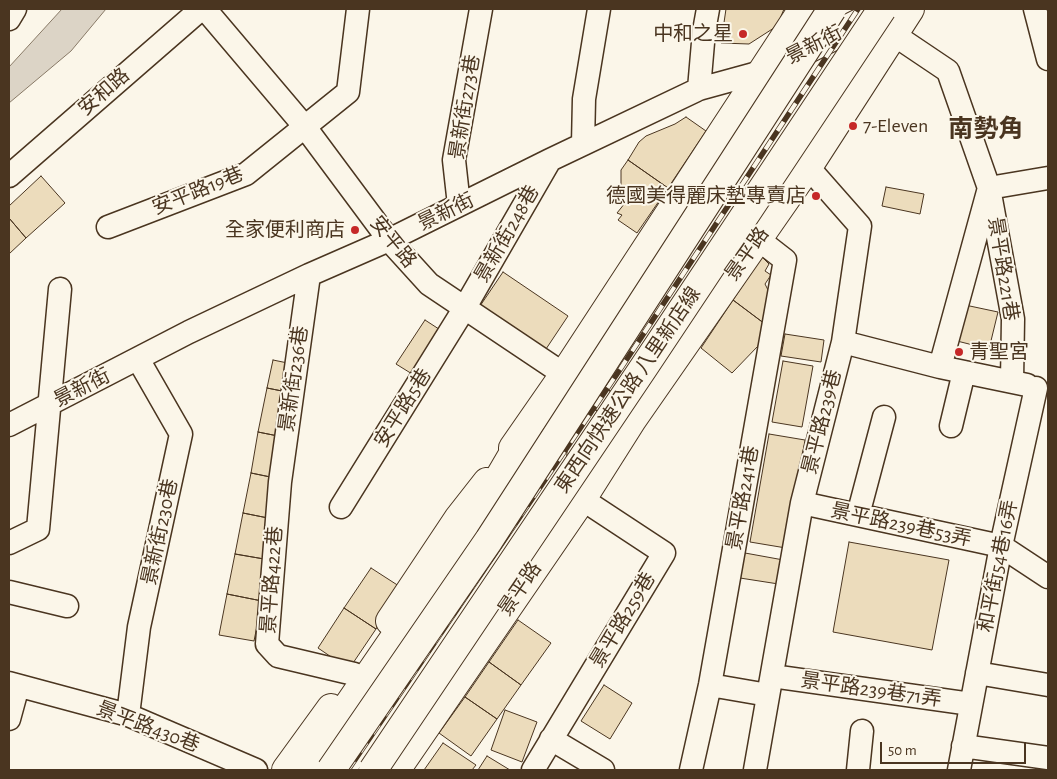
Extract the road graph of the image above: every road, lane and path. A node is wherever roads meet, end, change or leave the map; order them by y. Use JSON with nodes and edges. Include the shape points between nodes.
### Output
{"nodes":[{"id":1,"x":15,"y":9,"type":"edge"},
{"id":2,"x":201,"y":9,"type":"edge"},
{"id":3,"x":205,"y":9,"type":"edge"},
{"id":4,"x":358,"y":9,"type":"edge"},
{"id":5,"x":481,"y":9,"type":"edge"},
{"id":6,"x":599,"y":9,"type":"edge"},
{"id":7,"x":708,"y":9,"type":"edge"},
{"id":8,"x":803,"y":9,"type":"edge"},
{"id":9,"x":832,"y":9,"type":"edge"},
{"id":10,"x":882,"y":9,"type":"edge"},
{"id":11,"x":910,"y":9,"type":"edge"},
{"id":12,"x":1035,"y":9,"type":"edge"},
{"id":13,"x":9,"y":19,"type":"edge"},
{"id":14,"x":890,"y":21,"type":"edge"},
{"id":15,"x":1048,"y":59,"type":"edge"},
{"id":16,"x":761,"y":72,"type":"junction"},
{"id":17,"x":700,"y":89,"type":"junction"},
{"id":18,"x":305,"y":127,"type":"junction"},
{"id":19,"x":583,"y":144,"type":"junction"},
{"id":20,"x":550,"y":160,"type":"junction"},
{"id":21,"x":808,"y":168,"type":"junction"},
{"id":22,"x":9,"y":176,"type":"edge"},
{"id":23,"x":1048,"y":178,"type":"edge"},
{"id":24,"x":989,"y":188,"type":"junction"},
{"id":25,"x":459,"y":205,"type":"junction"},
{"id":26,"x":108,"y":227,"type":"dead end"},
{"id":27,"x":758,"y":239,"type":"junction"},
{"id":28,"x":390,"y":240,"type":"junction"},
{"id":29,"x":309,"y":275,"type":"junction"},
{"id":30,"x":60,"y":290,"type":"dead end"},
{"id":31,"x":464,"y":309,"type":"junction"},
{"id":32,"x":843,"y":342,"type":"junction"},
{"id":33,"x":138,"y":359,"type":"junction"},
{"id":34,"x":940,"y":367,"type":"junction"},
{"id":35,"x":964,"y":372,"type":"junction"},
{"id":36,"x":563,"y":376,"type":"junction"},
{"id":37,"x":1012,"y":381,"type":"junction"},
{"id":38,"x":1042,"y":390,"type":"edge"},
{"id":39,"x":50,"y":405,"type":"junction"},
{"id":40,"x":884,"y":417,"type":"dead end"},
{"id":41,"x":632,"y":420,"type":"junction"},
{"id":42,"x":9,"y":425,"type":"edge"},
{"id":43,"x":951,"y":426,"type":"dead end"},
{"id":44,"x":527,"y":430,"type":"junction"},
{"id":45,"x":280,"y":482,"type":"joint"},
{"id":46,"x":582,"y":499,"type":"junction"},
{"id":47,"x":802,"y":503,"type":"junction"},
{"id":48,"x":341,"y":507,"type":"dead end"},
{"id":49,"x":858,"y":516,"type":"junction"},
{"id":50,"x":9,"y":543,"type":"edge"},
{"id":51,"x":1000,"y":546,"type":"junction"},
{"id":52,"x":1048,"y":577,"type":"edge"},
{"id":53,"x":9,"y":592,"type":"edge"},
{"id":54,"x":67,"y":606,"type":"dead end"},
{"id":55,"x":354,"y":674,"type":"junction"},
{"id":56,"x":977,"y":674,"type":"junction"},
{"id":57,"x":13,"y":684,"type":"edge"},
{"id":58,"x":710,"y":685,"type":"junction"},
{"id":59,"x":1048,"y":685,"type":"edge"},
{"id":60,"x":770,"y":686,"type":"junction"},
{"id":61,"x":971,"y":704,"type":"junction"},
{"id":62,"x":128,"y":715,"type":"junction"},
{"id":63,"x":9,"y":719,"type":"edge"},
{"id":64,"x":862,"y":731,"type":"dead end"},
{"id":65,"x":551,"y":739,"type":"junction"},
{"id":66,"x":963,"y":746,"type":"junction"},
{"id":67,"x":1048,"y":758,"type":"edge"},
{"id":68,"x":256,"y":770,"type":"edge"},
{"id":69,"x":286,"y":770,"type":"edge"},
{"id":70,"x":304,"y":770,"type":"edge"},
{"id":71,"x":331,"y":770,"type":"edge"},
{"id":72,"x":352,"y":770,"type":"edge"},
{"id":73,"x":373,"y":770,"type":"edge"},
{"id":74,"x":396,"y":770,"type":"edge"},
{"id":75,"x":532,"y":770,"type":"edge"},
{"id":76,"x":603,"y":770,"type":"edge"},
{"id":77,"x":692,"y":770,"type":"edge"},
{"id":78,"x":755,"y":770,"type":"edge"},
{"id":79,"x":858,"y":770,"type":"edge"},
{"id":80,"x":959,"y":770,"type":"edge"}],
"edges":[{"from":1,"to":13,"type":"street"},
{"from":2,"to":22,"type":"street","name":"安和路"},
{"from":3,"to":18,"type":"street","name":"安平路"},
{"from":4,"to":18,"type":"street","name":"安平路19巷","via":[[348,92]]},
{"from":5,"to":25,"type":"street","name":"景新街273巷","via":[[454,160]]},
{"from":6,"to":19,"type":"street","via":[[584,99]]},
{"from":7,"to":17,"type":"street"},
{"from":8,"to":16,"type":"main road","name":"景平路"},
{"from":9,"to":71,"type":"main road","name":"東西向快速公路 八里新店線","bridge":true,"via":[[489,540]]},
{"from":10,"to":73,"type":"main road","name":"東西向快速公路 八里新店線","bridge":true},
{"from":11,"to":14,"type":"main road","name":"景平路"},
{"from":12,"to":15,"type":"street"},
{"from":14,"to":16,"type":"main road","name":"景新街"},
{"from":14,"to":21,"type":"main road","name":"景平路"},
{"from":14,"to":24,"type":"street","name":"景平路221巷","via":[[948,71]]},
{"from":16,"to":17,"type":"street","name":"景新街"},
{"from":16,"to":36,"type":"main road","name":"景平路"},
{"from":17,"to":19,"type":"street","name":"景新街"},
{"from":18,"to":26,"type":"street","name":"安平路19巷","via":[[246,174]]},
{"from":18,"to":28,"type":"street","name":"安平路"},
{"from":19,"to":20,"type":"street","name":"景新街"},
{"from":20,"to":25,"type":"street","name":"景新街"},
{"from":20,"to":31,"type":"street","name":"景新街248巷"},
{"from":21,"to":27,"type":"main road","name":"景平路"},
{"from":21,"to":32,"type":"street","name":"景平路239巷","via":[[860,226]]},
{"from":23,"to":24,"type":"street","name":"景平路221巷"},
{"from":24,"to":34,"type":"street","name":"景平路221巷"},
{"from":24,"to":37,"type":"street","name":"景平路221巷","via":[[1014,319]]},
{"from":25,"to":28,"type":"street","name":"景新街"},
{"from":27,"to":41,"type":"main road","name":"景平路"},
{"from":27,"to":58,"type":"street","name":"景平路241巷","via":[[786,260]]},
{"from":28,"to":29,"type":"street","name":"景新街"},
{"from":28,"to":31,"type":"street","name":"安平路","via":[[429,284]]},
{"from":29,"to":33,"type":"street","name":"景新街"},
{"from":29,"to":45,"type":"street","name":"景新街236巷"},
{"from":30,"to":39,"type":"street"},
{"from":31,"to":36,"type":"street","name":"安平路"},
{"from":31,"to":48,"type":"street","name":"安平路5巷"},
{"from":32,"to":34,"type":"street"},
{"from":32,"to":47,"type":"street","name":"景平路239巷"},
{"from":33,"to":39,"type":"street","name":"景新街"},
{"from":33,"to":62,"type":"street","name":"景新街230巷","via":[[181,434],[139,627]]},
{"from":34,"to":35,"type":"street"},
{"from":35,"to":37,"type":"street"},
{"from":35,"to":43,"type":"street"},
{"from":36,"to":41,"type":"street","name":"安平路"},
{"from":36,"to":44,"type":"main road","name":"景平路"},
{"from":36,"to":72,"type":"main road","name":"景平路","via":[[552,457],[534,504]]},
{"from":37,"to":38,"type":"street"},
{"from":38,"to":51,"type":"street","name":"和平街54巷16弄"},
{"from":39,"to":42,"type":"street","name":"景新街"},
{"from":39,"to":50,"type":"street","via":[[38,529]]},
{"from":40,"to":49,"type":"street"},
{"from":41,"to":46,"type":"main road","name":"景平路"},
{"from":44,"to":55,"type":"main road","name":"景平路","via":[[458,519]]},
{"from":44,"to":70,"type":"main road","via":[[472,526]]},
{"from":45,"to":55,"type":"street","name":"景平路422巷","via":[[267,644],[278,656]]},
{"from":46,"to":65,"type":"street","name":"景平路259巷","via":[[664,553]]},
{"from":46,"to":74,"type":"main road","name":"景平路"},
{"from":47,"to":49,"type":"street","name":"景平路239巷53弄"},
{"from":47,"to":60,"type":"street","name":"景平路239巷"},
{"from":49,"to":51,"type":"street","name":"景平路239巷53弄"},
{"from":51,"to":52,"type":"street"},
{"from":51,"to":56,"type":"street","name":"和平街54巷16弄"},
{"from":53,"to":54,"type":"street"},
{"from":55,"to":69,"type":"main road","name":"景平路"},
{"from":56,"to":59,"type":"street"},
{"from":56,"to":61,"type":"street","name":"和平街54巷16弄"},
{"from":57,"to":62,"type":"street","name":"景平路430巷"},
{"from":57,"to":63,"type":"street"},
{"from":58,"to":60,"type":"street","name":"景平路239巷71弄"},
{"from":58,"to":77,"type":"street","name":"景平路241巷"},
{"from":60,"to":61,"type":"street","name":"景平路239巷71弄"},
{"from":60,"to":78,"type":"street","name":"景平路239巷"},
{"from":61,"to":66,"type":"street","name":"和平街54巷16弄"},
{"from":62,"to":68,"type":"street","name":"景平路430巷"},
{"from":64,"to":79,"type":"street"},
{"from":65,"to":75,"type":"street","name":"景平路259巷"},
{"from":65,"to":76,"type":"street"},
{"from":66,"to":67,"type":"street"},
{"from":66,"to":80,"type":"street","name":"和平街54巷16弄"}]}
